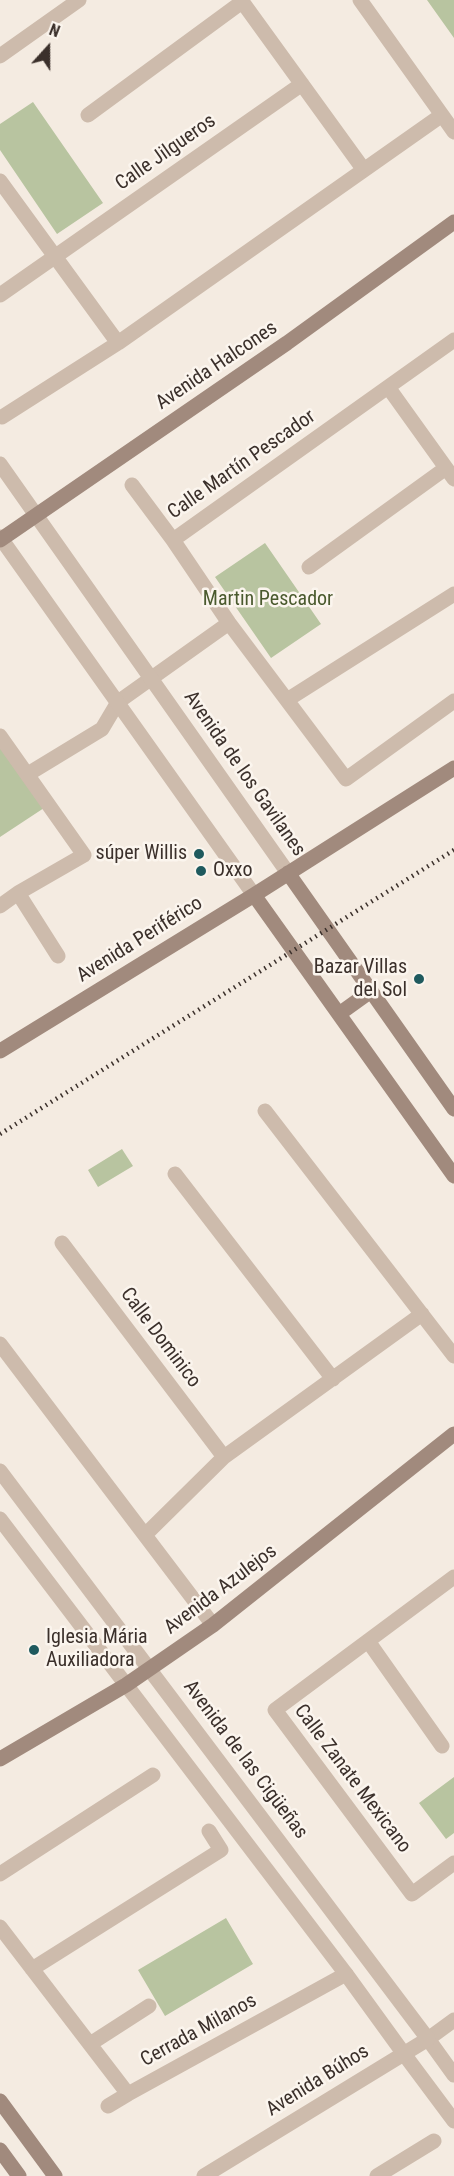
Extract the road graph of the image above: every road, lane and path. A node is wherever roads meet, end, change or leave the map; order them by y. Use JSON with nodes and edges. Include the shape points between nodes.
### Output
{"nodes":[{"id":1,"x":79,"y":0,"type":"edge"},
{"id":2,"x":360,"y":0,"type":"edge"},
{"id":3,"x":242,"y":1,"type":"edge"},
{"id":4,"x":0,"y":56,"type":"edge"},
{"id":5,"x":302,"y":84,"type":"junction"},
{"id":6,"x":88,"y":115,"type":"dead end"},
{"id":7,"x":442,"y":115,"type":"junction"},
{"id":8,"x":454,"y":132,"type":"edge"},
{"id":9,"x":364,"y":170,"type":"junction"},
{"id":10,"x":0,"y":181,"type":"edge"},
{"id":11,"x":454,"y":222,"type":"edge"},
{"id":12,"x":54,"y":257,"type":"junction"},
{"id":13,"x":0,"y":295,"type":"edge"},
{"id":14,"x":454,"y":340,"type":"edge"},
{"id":15,"x":118,"y":343,"type":"junction"},
{"id":16,"x":388,"y":387,"type":"junction"},
{"id":17,"x":2,"y":417,"type":"dead end"},
{"id":18,"x":0,"y":464,"type":"edge"},
{"id":19,"x":450,"y":473,"type":"edge"},
{"id":20,"x":132,"y":485,"type":"dead end"},
{"id":21,"x":36,"y":515,"type":"junction"},
{"id":22,"x":0,"y":538,"type":"edge"},
{"id":23,"x":173,"y":540,"type":"junction"},
{"id":24,"x":309,"y":567,"type":"dead end"},
{"id":25,"x":454,"y":594,"type":"edge"},
{"id":26,"x":229,"y":623,"type":"junction"},
{"id":27,"x":152,"y":679,"type":"junction"},
{"id":28,"x":287,"y":700,"type":"junction"},
{"id":29,"x":118,"y":702,"type":"junction"},
{"id":30,"x":454,"y":702,"type":"edge"},
{"id":31,"x":0,"y":736,"type":"edge"},
{"id":32,"x":454,"y":768,"type":"edge"},
{"id":33,"x":28,"y":774,"type":"junction"},
{"id":34,"x":288,"y":873,"type":"junction"},
{"id":35,"x":18,"y":893,"type":"junction"},
{"id":36,"x":254,"y":895,"type":"junction"},
{"id":37,"x":0,"y":906,"type":"edge"},
{"id":38,"x":58,"y":956,"type":"dead end"},
{"id":39,"x":371,"y":991,"type":"junction"},
{"id":40,"x":339,"y":1014,"type":"junction"},
{"id":41,"x":0,"y":1051,"type":"edge"},
{"id":42,"x":454,"y":1109,"type":"edge"},
{"id":43,"x":265,"y":1111,"type":"dead end"},
{"id":44,"x":175,"y":1174,"type":"dead end"},
{"id":45,"x":454,"y":1176,"type":"edge"},
{"id":46,"x":62,"y":1243,"type":"dead end"},
{"id":47,"x":422,"y":1314,"type":"junction"},
{"id":48,"x":0,"y":1344,"type":"edge"},
{"id":49,"x":454,"y":1356,"type":"edge"},
{"id":50,"x":333,"y":1379,"type":"junction"},
{"id":51,"x":454,"y":1434,"type":"edge"},
{"id":52,"x":224,"y":1457,"type":"junction"},
{"id":53,"x":0,"y":1471,"type":"edge"},
{"id":54,"x":0,"y":1518,"type":"edge"},
{"id":55,"x":145,"y":1535,"type":"junction"},
{"id":56,"x":454,"y":1577,"type":"edge"},
{"id":57,"x":213,"y":1625,"type":"junction"},
{"id":58,"x":368,"y":1641,"type":"junction"},
{"id":59,"x":150,"y":1669,"type":"junction"},
{"id":60,"x":126,"y":1685,"type":"junction"},
{"id":61,"x":442,"y":1746,"type":"dead end"},
{"id":62,"x":0,"y":1759,"type":"edge"},
{"id":63,"x":153,"y":1775,"type":"dead end"},
{"id":64,"x":209,"y":1831,"type":"dead end"},
{"id":65,"x":454,"y":1863,"type":"edge"},
{"id":66,"x":0,"y":1874,"type":"edge"},
{"id":67,"x":0,"y":1927,"type":"edge"},
{"id":68,"x":32,"y":1969,"type":"junction"},
{"id":69,"x":346,"y":1974,"type":"junction"},
{"id":70,"x":149,"y":2006,"type":"dead end"},
{"id":71,"x":454,"y":2020,"type":"edge"},
{"id":72,"x":428,"y":2039,"type":"junction"},
{"id":73,"x":90,"y":2044,"type":"junction"},
{"id":74,"x":404,"y":2054,"type":"junction"},
{"id":75,"x":454,"y":2075,"type":"edge"},
{"id":76,"x":128,"y":2094,"type":"junction"},
{"id":77,"x":0,"y":2101,"type":"edge"},
{"id":78,"x":108,"y":2106,"type":"dead end"},
{"id":79,"x":454,"y":2121,"type":"edge"},
{"id":80,"x":434,"y":2141,"type":"dead end"},
{"id":81,"x":0,"y":2150,"type":"edge"},
{"id":82,"x":19,"y":2176,"type":"edge"},
{"id":83,"x":55,"y":2176,"type":"edge"},
{"id":84,"x":204,"y":2176,"type":"edge"},
{"id":85,"x":377,"y":2176,"type":"edge"}],
"edges":[{"from":1,"to":4,"type":"street"},
{"from":2,"to":7,"type":"street"},
{"from":3,"to":5,"type":"street"},
{"from":3,"to":6,"type":"street"},
{"from":5,"to":9,"type":"street"},
{"from":5,"to":12,"type":"street","name":"Calle Jilgueros"},
{"from":7,"to":8,"type":"street"},
{"from":7,"to":9,"type":"street"},
{"from":9,"to":15,"type":"street"},
{"from":10,"to":12,"type":"street"},
{"from":11,"to":21,"type":"main road","name":"Avenida Halcones","via":[[287,343]]},
{"from":12,"to":13,"type":"street","name":"Calle Jilgueros"},
{"from":12,"to":15,"type":"street"},
{"from":14,"to":16,"type":"street","name":"Calle Martín Pescador"},
{"from":15,"to":17,"type":"street"},
{"from":16,"to":19,"type":"street"},
{"from":16,"to":23,"type":"street","name":"Calle Martín Pescador"},
{"from":18,"to":21,"type":"street","name":"Avenida de los Gavilanes"},
{"from":19,"to":24,"type":"street"},
{"from":20,"to":23,"type":"street"},
{"from":21,"to":22,"type":"main road","name":"Avenida Halcones"},
{"from":21,"to":27,"type":"street","name":"Avenida de los Gavilanes"},
{"from":22,"to":29,"type":"street"},
{"from":23,"to":26,"type":"street","name":"Calle Martín Pescador"},
{"from":25,"to":28,"type":"street"},
{"from":26,"to":27,"type":"street"},
{"from":26,"to":28,"type":"street","name":"Calle Martín Pescador"},
{"from":27,"to":29,"type":"street"},
{"from":27,"to":34,"type":"street","name":"Avenida de los Gavilanes"},
{"from":28,"to":30,"type":"street","name":"Calle Martín Pescador","via":[[346,779]]},
{"from":29,"to":33,"type":"street","via":[[102,729]]},
{"from":29,"to":36,"type":"street"},
{"from":31,"to":33,"type":"street"},
{"from":32,"to":34,"type":"main road","name":"Avenida Periférico"},
{"from":33,"to":35,"type":"street","via":[[84,855]]},
{"from":34,"to":36,"type":"main road","name":"Avenida Periférico"},
{"from":34,"to":39,"type":"main road","name":"Avenida de los Gavilanes"},
{"from":35,"to":37,"type":"street"},
{"from":35,"to":38,"type":"street"},
{"from":36,"to":40,"type":"main road"},
{"from":36,"to":41,"type":"main road","name":"Avenida Periférico"},
{"from":39,"to":40,"type":"main road"},
{"from":39,"to":42,"type":"main road","name":"Avenida de los Gavilanes"},
{"from":40,"to":45,"type":"main road"},
{"from":43,"to":47,"type":"street"},
{"from":44,"to":50,"type":"street"},
{"from":46,"to":52,"type":"street","name":"Calle Dominico"},
{"from":47,"to":49,"type":"street"},
{"from":47,"to":50,"type":"street"},
{"from":48,"to":55,"type":"street"},
{"from":50,"to":52,"type":"street"},
{"from":51,"to":57,"type":"main road","name":"Avenida Azulejos"},
{"from":52,"to":55,"type":"street"},
{"from":53,"to":59,"type":"street","name":"Avenida de las Cigüeñas"},
{"from":54,"to":60,"type":"street"},
{"from":55,"to":57,"type":"street"},
{"from":56,"to":58,"type":"street","name":"Calle Zanate Mexicano"},
{"from":57,"to":59,"type":"main road","name":"Avenida Azulejos"},
{"from":58,"to":61,"type":"street"},
{"from":58,"to":65,"type":"street","name":"Calle Zanate Mexicano","via":[[275,1710],[412,1894]]},
{"from":59,"to":60,"type":"main road","name":"Avenida Azulejos"},
{"from":59,"to":72,"type":"street","name":"Avenida de las Cigüeñas"},
{"from":60,"to":62,"type":"main road","name":"Avenida Azulejos"},
{"from":60,"to":69,"type":"street"},
{"from":63,"to":66,"type":"street"},
{"from":64,"to":68,"type":"street","via":[[221,1850]]},
{"from":67,"to":68,"type":"street","name":"Cerrada Milanos"},
{"from":68,"to":73,"type":"street","name":"Cerrada Milanos"},
{"from":69,"to":74,"type":"street"},
{"from":69,"to":76,"type":"street","name":"Cerrada Milanos"},
{"from":70,"to":73,"type":"street"},
{"from":71,"to":72,"type":"street","name":"Avenida Búhos"},
{"from":72,"to":74,"type":"street","name":"Avenida Búhos"},
{"from":72,"to":75,"type":"street","name":"Avenida de las Cigüeñas"},
{"from":73,"to":76,"type":"street","name":"Cerrada Milanos"},
{"from":74,"to":79,"type":"street"},
{"from":74,"to":84,"type":"street","name":"Avenida Búhos"},
{"from":76,"to":78,"type":"street"},
{"from":77,"to":83,"type":"main road"},
{"from":80,"to":85,"type":"street"},
{"from":81,"to":82,"type":"main road"}]}
